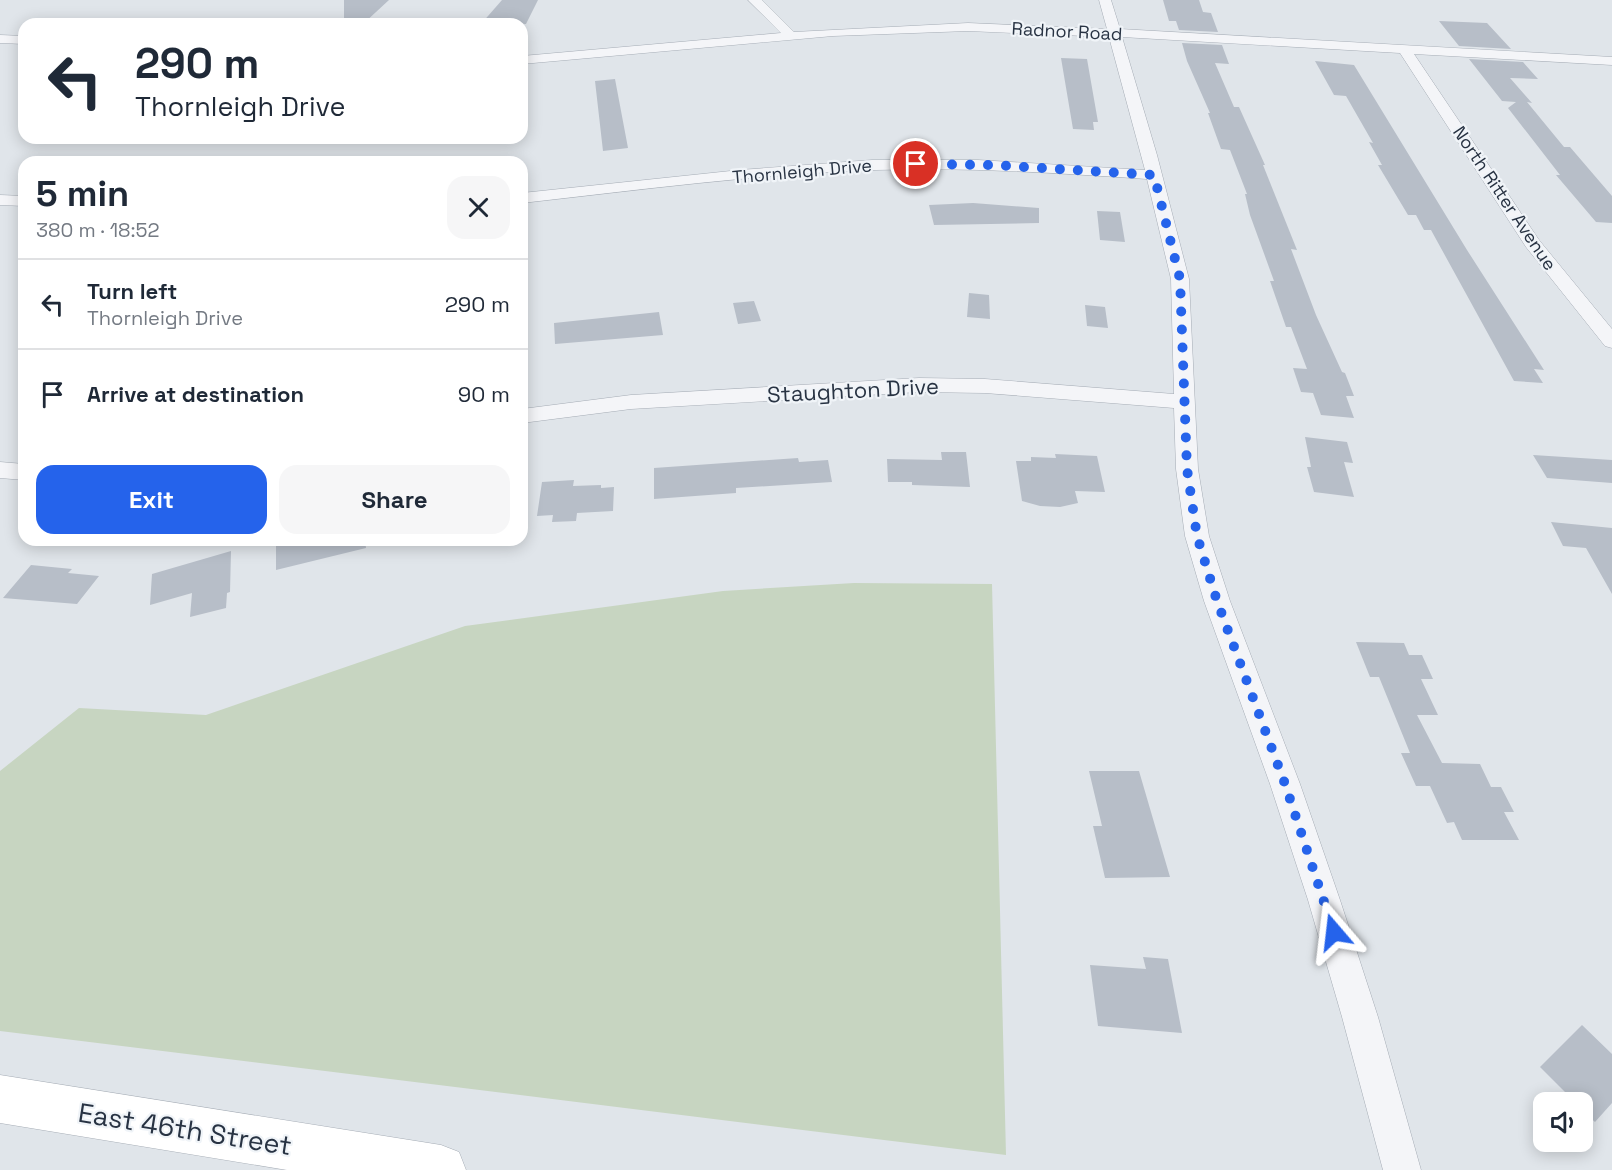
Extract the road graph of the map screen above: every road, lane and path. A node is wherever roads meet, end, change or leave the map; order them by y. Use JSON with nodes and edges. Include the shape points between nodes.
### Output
{"nodes":[{"id":1,"x":754,"y":0,"type":"edge"},
{"id":2,"x":1105,"y":0,"type":"edge"},
{"id":3,"x":1114,"y":33,"type":"junction"},
{"id":4,"x":791,"y":36,"type":"junction"},
{"id":5,"x":0,"y":39,"type":"edge"},
{"id":6,"x":18,"y":40,"type":"edge"},
{"id":7,"x":1404,"y":49,"type":"junction"},
{"id":8,"x":528,"y":59,"type":"edge"},
{"id":9,"x":1612,"y":61,"type":"edge"},
{"id":10,"x":1154,"y":175,"type":"junction"},
{"id":11,"x":528,"y":197,"type":"edge"},
{"id":12,"x":0,"y":200,"type":"edge"},
{"id":13,"x":18,"y":201,"type":"edge"},
{"id":14,"x":1612,"y":342,"type":"edge"},
{"id":15,"x":1185,"y":402,"type":"junction"},
{"id":16,"x":528,"y":415,"type":"edge"},
{"id":17,"x":0,"y":470,"type":"edge"},
{"id":18,"x":18,"y":472,"type":"edge"},
{"id":19,"x":0,"y":1099,"type":"edge"},
{"id":20,"x":441,"y":1170,"type":"edge"},
{"id":21,"x":1402,"y":1170,"type":"edge"}],
"edges":[{"from":1,"to":4,"type":"street"},
{"from":2,"to":3,"type":"street"},
{"from":3,"to":4,"type":"street","name":"Radnor Road","via":[[968,27]]},
{"from":3,"to":7,"type":"street","name":"Radnor Road"},
{"from":3,"to":10,"type":"street"},
{"from":4,"to":8,"type":"street","name":"Radnor Road"},
{"from":5,"to":6,"type":"street"},
{"from":7,"to":9,"type":"street","name":"Radnor Road"},
{"from":7,"to":14,"type":"street","name":"North Ritter Avenue","via":[[1532,243]]},
{"from":10,"to":11,"type":"street","name":"Thornleigh Drive","via":[[993,165],[870,165]]},
{"from":10,"to":15,"type":"street","via":[[1180,279]]},
{"from":12,"to":13,"type":"street"},
{"from":15,"to":16,"type":"street","name":"Staughton Drive","via":[[985,386],[919,385],[631,402]]},
{"from":15,"to":21,"type":"street","via":[[1190,494],[1197,536],[1324,900]]},
{"from":17,"to":18,"type":"street"},
{"from":19,"to":20,"type":"main road","name":"East 46th Street"}]}
